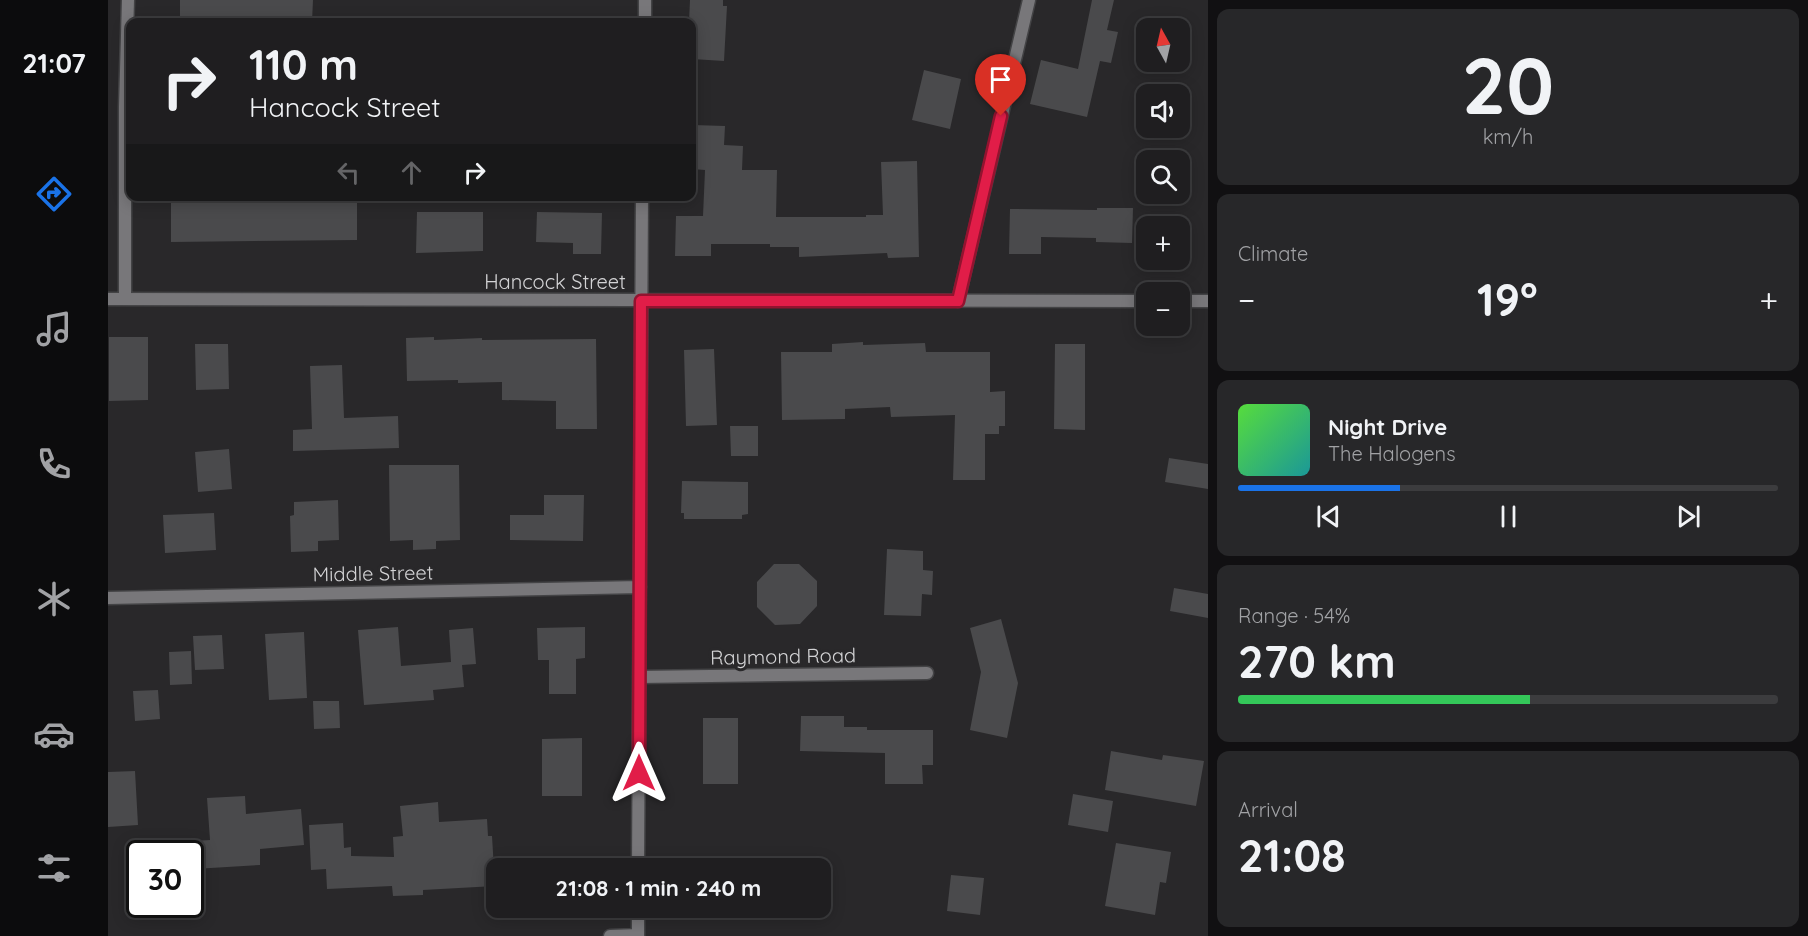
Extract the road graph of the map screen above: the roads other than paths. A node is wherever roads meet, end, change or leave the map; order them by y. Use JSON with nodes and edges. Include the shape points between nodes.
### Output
{"nodes":[{"id":1,"x":128,"y":0,"type":"edge"},
{"id":2,"x":645,"y":0,"type":"edge"},
{"id":3,"x":1029,"y":0,"type":"edge"},
{"id":4,"x":127,"y":18,"type":"edge"},
{"id":5,"x":645,"y":18,"type":"edge"},
{"id":6,"x":126,"y":71,"type":"edge"},
{"id":7,"x":642,"y":201,"type":"edge"},
{"id":8,"x":108,"y":299,"type":"edge"},
{"id":9,"x":125,"y":299,"type":"junction"},
{"id":10,"x":641,"y":301,"type":"junction"},
{"id":11,"x":958,"y":301,"type":"junction"},
{"id":12,"x":1136,"y":301,"type":"edge"},
{"id":13,"x":1190,"y":301,"type":"edge"},
{"id":14,"x":1208,"y":301,"type":"edge"},
{"id":15,"x":640,"y":587,"type":"junction"},
{"id":16,"x":108,"y":598,"type":"edge"},
{"id":17,"x":927,"y":673,"type":"dead end"},
{"id":18,"x":639,"y":677,"type":"junction"},
{"id":19,"x":638,"y":858,"type":"edge"},
{"id":20,"x":638,"y":918,"type":"edge"},
{"id":21,"x":638,"y":935,"type":"edge"},
{"id":22,"x":610,"y":936,"type":"edge"}],
"edges":[{"from":1,"to":4,"type":"street"},
{"from":2,"to":5,"type":"street"},
{"from":3,"to":11,"type":"street"},
{"from":6,"to":9,"type":"street"},
{"from":7,"to":10,"type":"street"},
{"from":8,"to":9,"type":"street","name":"Hancock Street"},
{"from":9,"to":10,"type":"street","name":"Hancock Street"},
{"from":10,"to":11,"type":"street","name":"Hancock Street"},
{"from":10,"to":15,"type":"street"},
{"from":11,"to":12,"type":"street","name":"Hancock Street"},
{"from":13,"to":14,"type":"street"},
{"from":15,"to":16,"type":"street","name":"Middle Street"},
{"from":15,"to":18,"type":"street"},
{"from":17,"to":18,"type":"street","name":"Raymond Road"},
{"from":18,"to":19,"type":"street"},
{"from":20,"to":21,"type":"street"},
{"from":21,"to":22,"type":"street"}]}
